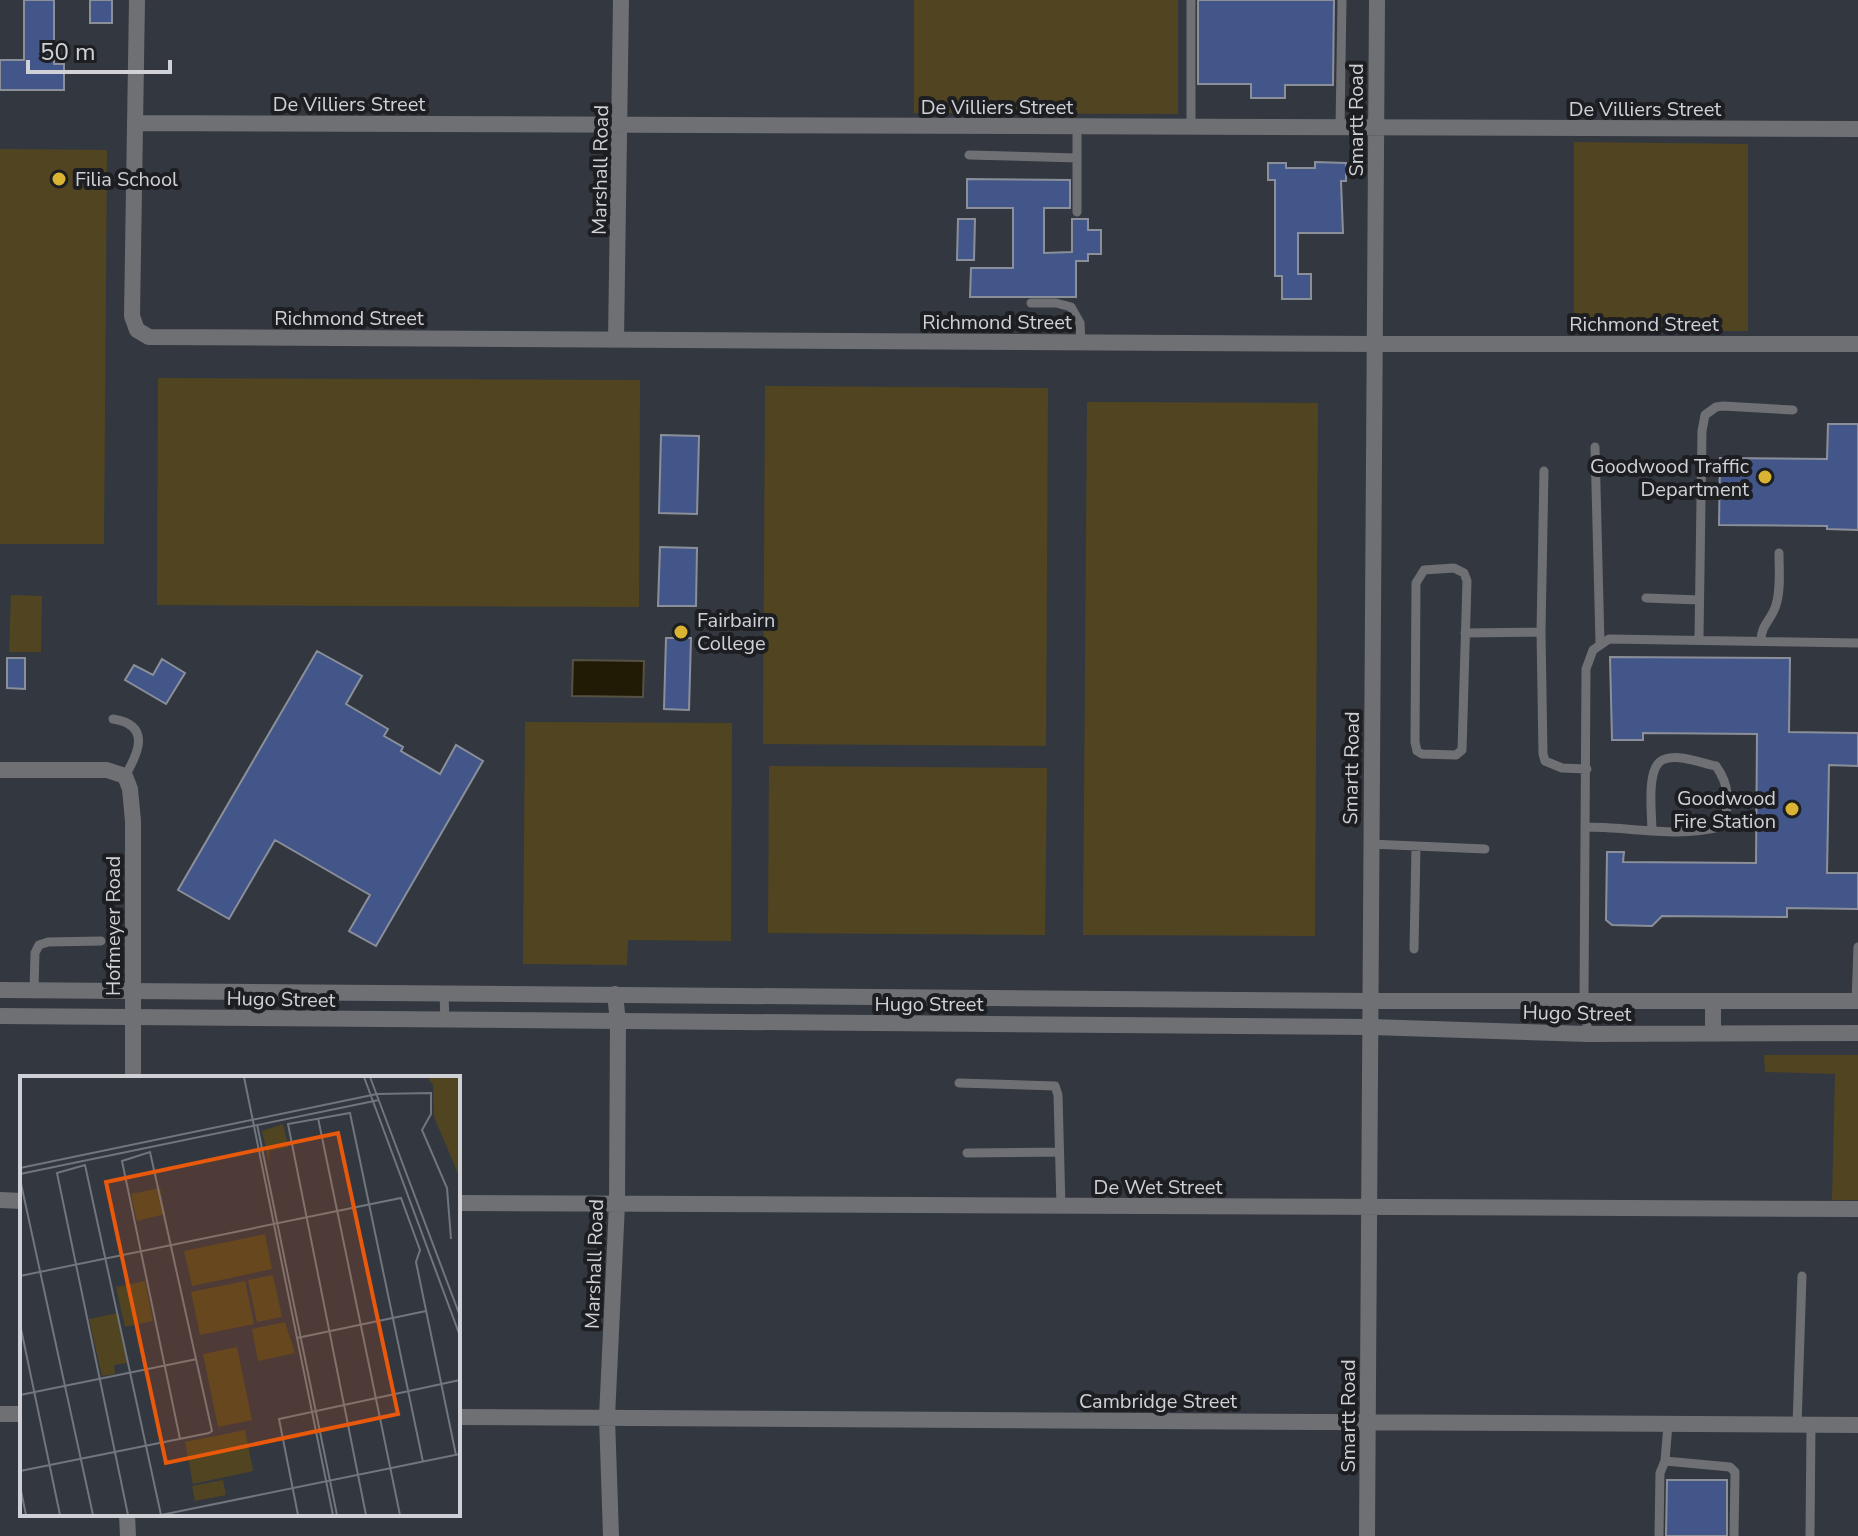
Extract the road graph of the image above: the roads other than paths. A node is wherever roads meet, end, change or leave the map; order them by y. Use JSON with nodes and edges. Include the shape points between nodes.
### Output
{"nodes":[{"id":1,"x":137,"y":0,"type":"edge"},
{"id":2,"x":621,"y":0,"type":"edge"},
{"id":3,"x":1191,"y":0,"type":"edge"},
{"id":4,"x":1342,"y":0,"type":"edge"},
{"id":5,"x":1377,"y":0,"type":"edge"},
{"id":6,"x":135,"y":123,"type":"junction"},
{"id":7,"x":621,"y":126,"type":"junction"},
{"id":8,"x":1077,"y":127,"type":"junction"},
{"id":9,"x":1191,"y":127,"type":"junction"},
{"id":10,"x":1340,"y":128,"type":"junction"},
{"id":11,"x":1376,"y":128,"type":"junction"},
{"id":12,"x":1858,"y":129,"type":"edge"},
{"id":13,"x":969,"y":155,"type":"dead end"},
{"id":14,"x":1077,"y":158,"type":"junction"},
{"id":15,"x":1077,"y":212,"type":"dead end"},
{"id":16,"x":1031,"y":303,"type":"dead end"},
{"id":17,"x":616,"y":340,"type":"junction"},
{"id":18,"x":1081,"y":343,"type":"junction"},
{"id":19,"x":1375,"y":344,"type":"junction"},
{"id":20,"x":1858,"y":344,"type":"edge"},
{"id":21,"x":1793,"y":410,"type":"dead end"},
{"id":22,"x":1595,"y":447,"type":"dead end"},
{"id":23,"x":1544,"y":471,"type":"dead end"},
{"id":24,"x":1779,"y":553,"type":"dead end"},
{"id":25,"x":1646,"y":598,"type":"dead end"},
{"id":26,"x":1699,"y":600,"type":"junction"},
{"id":27,"x":1541,"y":632,"type":"junction"},
{"id":28,"x":1465,"y":633,"type":"junction"},
{"id":29,"x":1699,"y":638,"type":"junction"},
{"id":30,"x":1761,"y":640,"type":"junction"},
{"id":31,"x":1600,"y":643,"type":"junction"},
{"id":32,"x":1858,"y":643,"type":"edge"},
{"id":33,"x":113,"y":719,"type":"dead end"},
{"id":34,"x":1587,"y":769,"type":"junction"},
{"id":35,"x":0,"y":770,"type":"edge"},
{"id":36,"x":125,"y":776,"type":"junction"},
{"id":37,"x":1586,"y":827,"type":"junction"},
{"id":38,"x":1652,"y":831,"type":"junction"},
{"id":39,"x":1370,"y":844,"type":"junction"},
{"id":40,"x":1416,"y":847,"type":"junction"},
{"id":41,"x":1485,"y":849,"type":"dead end"},
{"id":42,"x":101,"y":941,"type":"dead end"},
{"id":43,"x":1858,"y":947,"type":"edge"},
{"id":44,"x":1414,"y":949,"type":"dead end"},
{"id":45,"x":0,"y":990,"type":"edge"},
{"id":46,"x":34,"y":991,"type":"junction"},
{"id":47,"x":134,"y":992,"type":"junction"},
{"id":48,"x":444,"y":993,"type":"junction"},
{"id":49,"x":615,"y":994,"type":"junction"},
{"id":50,"x":1369,"y":1001,"type":"junction"},
{"id":51,"x":1713,"y":1001,"type":"junction"},
{"id":52,"x":1857,"y":1001,"type":"edge"},
{"id":53,"x":1584,"y":1002,"type":"junction"},
{"id":54,"x":0,"y":1016,"type":"edge"},
{"id":55,"x":133,"y":1017,"type":"junction"},
{"id":56,"x":445,"y":1022,"type":"junction"},
{"id":57,"x":618,"y":1022,"type":"junction"},
{"id":58,"x":1371,"y":1027,"type":"junction"},
{"id":59,"x":1713,"y":1033,"type":"junction"},
{"id":60,"x":1858,"y":1033,"type":"edge"},
{"id":61,"x":1588,"y":1034,"type":"junction"},
{"id":62,"x":133,"y":1076,"type":"edge"},
{"id":63,"x":959,"y":1083,"type":"dead end"},
{"id":64,"x":1059,"y":1152,"type":"junction"},
{"id":65,"x":967,"y":1153,"type":"dead end"},
{"id":66,"x":0,"y":1200,"type":"edge"},
{"id":67,"x":20,"y":1201,"type":"edge"},
{"id":68,"x":460,"y":1203,"type":"edge"},
{"id":69,"x":617,"y":1204,"type":"junction"},
{"id":70,"x":1061,"y":1207,"type":"junction"},
{"id":71,"x":1368,"y":1208,"type":"junction"},
{"id":72,"x":1858,"y":1209,"type":"edge"},
{"id":73,"x":1802,"y":1276,"type":"dead end"},
{"id":74,"x":460,"y":1417,"type":"edge"},
{"id":75,"x":607,"y":1417,"type":"junction"},
{"id":76,"x":1368,"y":1422,"type":"junction"},
{"id":77,"x":1668,"y":1424,"type":"junction"},
{"id":78,"x":1804,"y":1425,"type":"junction"},
{"id":79,"x":1858,"y":1425,"type":"edge"},
{"id":80,"x":1665,"y":1461,"type":"junction"},
{"id":81,"x":127,"y":1516,"type":"edge"},
{"id":82,"x":128,"y":1536,"type":"edge"},
{"id":83,"x":611,"y":1536,"type":"edge"},
{"id":84,"x":1367,"y":1536,"type":"edge"},
{"id":85,"x":1659,"y":1536,"type":"edge"},
{"id":86,"x":1734,"y":1536,"type":"edge"},
{"id":87,"x":1810,"y":1536,"type":"edge"}],
"edges":[{"from":1,"to":6,"type":"street"},
{"from":2,"to":7,"type":"street","name":"Marshall Road"},
{"from":3,"to":9,"type":"lane"},
{"from":4,"to":10,"type":"lane"},
{"from":5,"to":11,"type":"street","name":"Smartt Road"},
{"from":6,"to":7,"type":"street","name":"De Villiers Street"},
{"from":6,"to":17,"type":"street","name":"Richmond Street","via":[[132,316],[137,330],[149,337]]},
{"from":7,"to":8,"type":"street","name":"De Villiers Street"},
{"from":7,"to":17,"type":"street","name":"Marshall Road"},
{"from":8,"to":9,"type":"street","name":"De Villiers Street"},
{"from":8,"to":14,"type":"lane"},
{"from":9,"to":10,"type":"street","name":"De Villiers Street"},
{"from":10,"to":11,"type":"street","name":"De Villiers Street"},
{"from":11,"to":12,"type":"street","name":"De Villiers Street"},
{"from":11,"to":19,"type":"street","name":"Smartt Road"},
{"from":13,"to":14,"type":"lane"},
{"from":14,"to":15,"type":"lane"},
{"from":16,"to":18,"type":"lane","via":[[1071,307],[1080,323]]},
{"from":17,"to":18,"type":"street","name":"Richmond Street"},
{"from":18,"to":19,"type":"street","name":"Richmond Street"},
{"from":19,"to":20,"type":"street","name":"Richmond Street"},
{"from":19,"to":39,"type":"street","name":"Smartt Road"},
{"from":21,"to":26,"type":"lane","via":[[1723,406],[1705,415]]},
{"from":22,"to":31,"type":"lane"},
{"from":23,"to":27,"type":"lane"},
{"from":24,"to":30,"type":"lane","via":[[1778,598]]},
{"from":25,"to":26,"type":"lane"},
{"from":26,"to":29,"type":"lane"},
{"from":27,"to":28,"type":"lane"},
{"from":27,"to":34,"type":"lane","via":[[1545,761]]},
{"from":28,"to":28,"type":"lane","via":[[1462,750],[1456,755],[1422,754],[1415,742],[1415,587],[1424,570],[1454,568],[1466,575]]},
{"from":29,"to":30,"type":"lane"},
{"from":29,"to":31,"type":"lane"},
{"from":30,"to":32,"type":"lane"},
{"from":31,"to":34,"type":"lane","via":[[1586,669]]},
{"from":33,"to":36,"type":"lane","via":[[131,726],[138,738],[138,753]]},
{"from":34,"to":37,"type":"lane"},
{"from":35,"to":36,"type":"street","via":[[107,770]]},
{"from":36,"to":47,"type":"street","name":"Hofmeyer Road","via":[[133,821]]},
{"from":37,"to":38,"type":"lane"},
{"from":37,"to":53,"type":"lane"},
{"from":38,"to":38,"type":"lane","via":[[1655,764],[1681,759],[1716,766],[1727,793],[1726,818],[1720,827]]},
{"from":39,"to":40,"type":"lane"},
{"from":39,"to":50,"type":"street","name":"Smartt Road"},
{"from":40,"to":41,"type":"lane"},
{"from":40,"to":44,"type":"lane"},
{"from":42,"to":46,"type":"lane","via":[[39,945]]},
{"from":43,"to":52,"type":"lane"},
{"from":45,"to":46,"type":"street","name":"Hugo Street"},
{"from":46,"to":47,"type":"street","name":"Hugo Street"},
{"from":47,"to":48,"type":"street","name":"Hugo Street"},
{"from":47,"to":55,"type":"street","name":"Hofmeyer Road"},
{"from":48,"to":49,"type":"street","name":"Hugo Street"},
{"from":48,"to":56,"type":"lane"},
{"from":49,"to":50,"type":"street","name":"Hugo Street"},
{"from":49,"to":57,"type":"street","name":"Marshall Road"},
{"from":50,"to":53,"type":"street","name":"Hugo Street"},
{"from":50,"to":58,"type":"street","name":"Smartt Road"},
{"from":51,"to":52,"type":"street","name":"Hugo Street"},
{"from":51,"to":53,"type":"street","name":"Hugo Street"},
{"from":51,"to":59,"type":"street"},
{"from":53,"to":61,"type":"lane"},
{"from":54,"to":55,"type":"street","name":"Hugo Street"},
{"from":55,"to":56,"type":"street","name":"Hugo Street"},
{"from":55,"to":62,"type":"street","name":"Hofmeyer Road"},
{"from":56,"to":57,"type":"street","name":"Hugo Street"},
{"from":57,"to":58,"type":"street","name":"Hugo Street"},
{"from":57,"to":69,"type":"street","name":"Marshall Road"},
{"from":58,"to":61,"type":"street","name":"Hugo Street"},
{"from":58,"to":71,"type":"street","name":"Smartt Road"},
{"from":59,"to":60,"type":"street","name":"Hugo Street"},
{"from":59,"to":61,"type":"street","name":"Hugo Street"},
{"from":63,"to":64,"type":"lane","via":[[1055,1086]]},
{"from":64,"to":65,"type":"lane"},
{"from":64,"to":70,"type":"lane"},
{"from":66,"to":67,"type":"street"},
{"from":68,"to":69,"type":"street","name":"De Wet Street"},
{"from":69,"to":70,"type":"street","name":"De Wet Street"},
{"from":69,"to":75,"type":"street","name":"Marshall Road"},
{"from":70,"to":71,"type":"street","name":"De Wet Street"},
{"from":71,"to":72,"type":"street","name":"De Wet Street"},
{"from":71,"to":76,"type":"street","name":"Smartt Road"},
{"from":73,"to":78,"type":"lane"},
{"from":74,"to":75,"type":"street","name":"Cambridge Street"},
{"from":75,"to":76,"type":"street","name":"Cambridge Street"},
{"from":75,"to":83,"type":"street","name":"Marshall Road"},
{"from":76,"to":77,"type":"street","name":"Cambridge Street"},
{"from":76,"to":84,"type":"street","name":"Smartt Road"},
{"from":77,"to":78,"type":"street","name":"Cambridge Street"},
{"from":77,"to":80,"type":"lane"},
{"from":78,"to":79,"type":"street","name":"Cambridge Street"},
{"from":78,"to":87,"type":"lane"},
{"from":80,"to":85,"type":"lane","via":[[1660,1473]]},
{"from":80,"to":86,"type":"lane","via":[[1730,1467],[1735,1472]]},
{"from":81,"to":82,"type":"street"}]}
